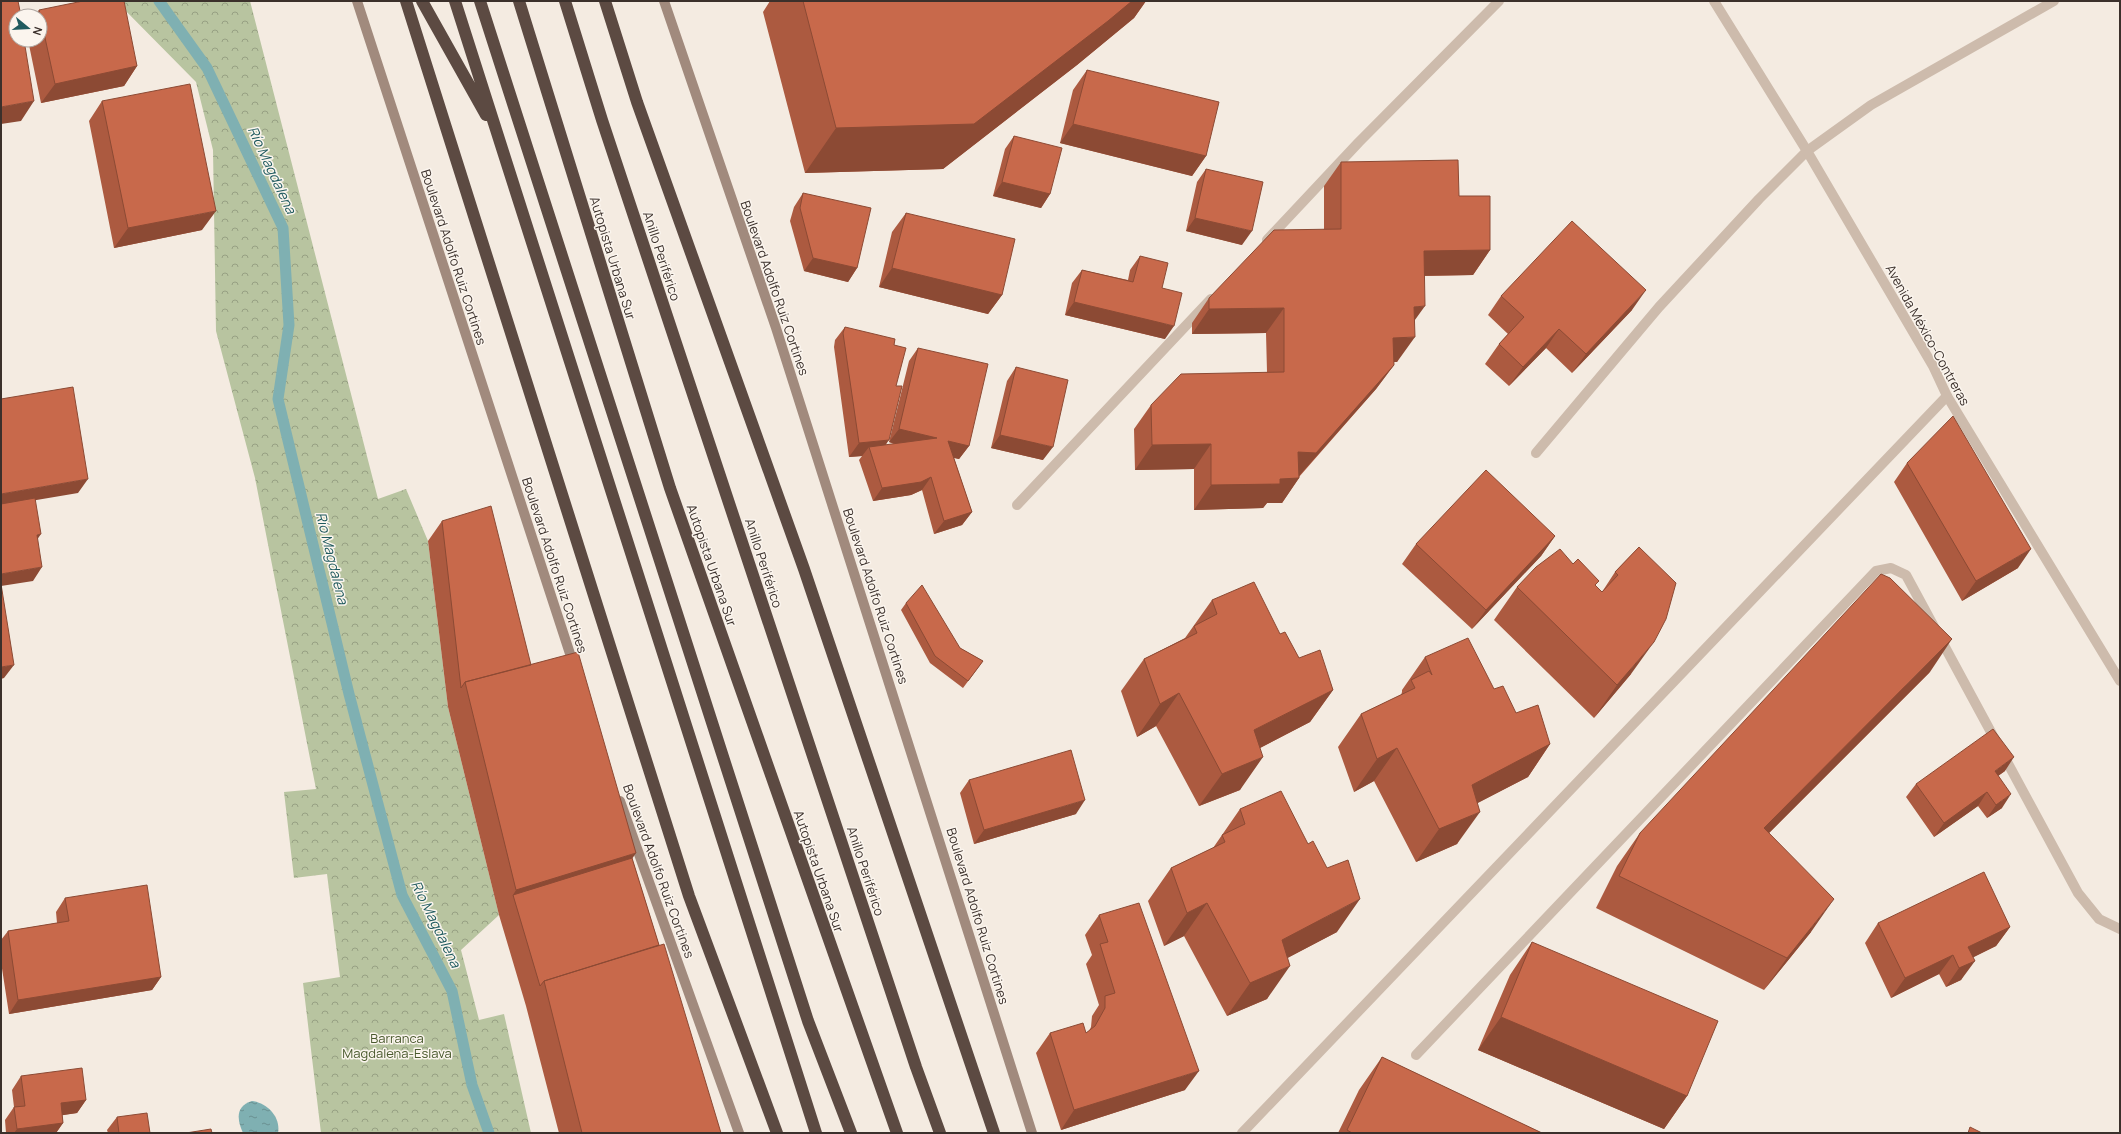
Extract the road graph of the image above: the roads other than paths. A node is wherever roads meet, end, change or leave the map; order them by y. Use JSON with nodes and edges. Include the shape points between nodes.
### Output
{"nodes":[{"id":1,"x":357,"y":1,"type":"edge"},
{"id":2,"x":406,"y":1,"type":"edge"},
{"id":3,"x":422,"y":1,"type":"edge"},
{"id":4,"x":455,"y":1,"type":"edge"},
{"id":5,"x":480,"y":1,"type":"edge"},
{"id":6,"x":519,"y":1,"type":"edge"},
{"id":7,"x":565,"y":1,"type":"edge"},
{"id":8,"x":605,"y":1,"type":"edge"},
{"id":9,"x":664,"y":1,"type":"edge"},
{"id":10,"x":1499,"y":1,"type":"edge"},
{"id":11,"x":1714,"y":1,"type":"edge"},
{"id":12,"x":2054,"y":1,"type":"edge"},
{"id":13,"x":499,"y":140,"type":"junction"},
{"id":14,"x":1807,"y":152,"type":"junction"},
{"id":15,"x":1261,"y":246,"type":"edge"},
{"id":16,"x":1218,"y":292,"type":"edge"},
{"id":17,"x":1947,"y":396,"type":"junction"},
{"id":18,"x":1536,"y":454,"type":"dead end"},
{"id":19,"x":1017,"y":505,"type":"dead end"},
{"id":20,"x":2117,"y":668,"type":"edge"},
{"id":21,"x":578,"y":677,"type":"edge"},
{"id":22,"x":2120,"y":681,"type":"edge"},
{"id":23,"x":616,"y":790,"type":"edge"},
{"id":24,"x":2120,"y":929,"type":"edge"},
{"id":25,"x":1416,"y":1055,"type":"dead end"},
{"id":26,"x":739,"y":1133,"type":"edge"},
{"id":27,"x":777,"y":1133,"type":"edge"},
{"id":28,"x":816,"y":1133,"type":"edge"},
{"id":29,"x":851,"y":1133,"type":"edge"},
{"id":30,"x":897,"y":1133,"type":"edge"},
{"id":31,"x":940,"y":1133,"type":"edge"},
{"id":32,"x":994,"y":1133,"type":"edge"},
{"id":33,"x":1032,"y":1133,"type":"edge"},
{"id":34,"x":1242,"y":1133,"type":"edge"}],
"edges":[{"from":1,"to":21,"type":"main road","name":"Boulevard Adolfo Ruiz Cortines"},
{"from":2,"to":27,"type":"highway","via":[[689,896]]},
{"from":3,"to":13,"type":"highway"},
{"from":4,"to":13,"type":"highway"},
{"from":5,"to":29,"type":"highway","via":[[806,1013]]},
{"from":6,"to":30,"type":"highway","name":"Autopista Urbana Sur","via":[[670,488]]},
{"from":7,"to":31,"type":"highway","name":"Anillo Periférico","via":[[916,1067]]},
{"from":8,"to":32,"type":"highway","via":[[637,102],[804,569]]},
{"from":9,"to":33,"type":"main road","name":"Boulevard Adolfo Ruiz Cortines","via":[[776,328]]},
{"from":10,"to":15,"type":"street","via":[[1359,142]]},
{"from":11,"to":14,"type":"street","name":"Avenida México-Contreras"},
{"from":12,"to":14,"type":"street","via":[[1871,105]]},
{"from":13,"to":28,"type":"highway"},
{"from":14,"to":17,"type":"street","name":"Avenida México-Contreras","via":[[1933,366]]},
{"from":14,"to":18,"type":"street","via":[[1759,199],[1659,307]]},
{"from":16,"to":19,"type":"street"},
{"from":17,"to":20,"type":"street","name":"Avenida México-Contreras"},
{"from":17,"to":34,"type":"street"},
{"from":20,"to":22,"type":"street","name":"Avenida México-Contreras"},
{"from":23,"to":26,"type":"main road","name":"Boulevard Adolfo Ruiz Cortines"},
{"from":24,"to":25,"type":"street","via":[[2099,919],[2078,893],[1906,575],[1891,568],[1876,571]]}]}
